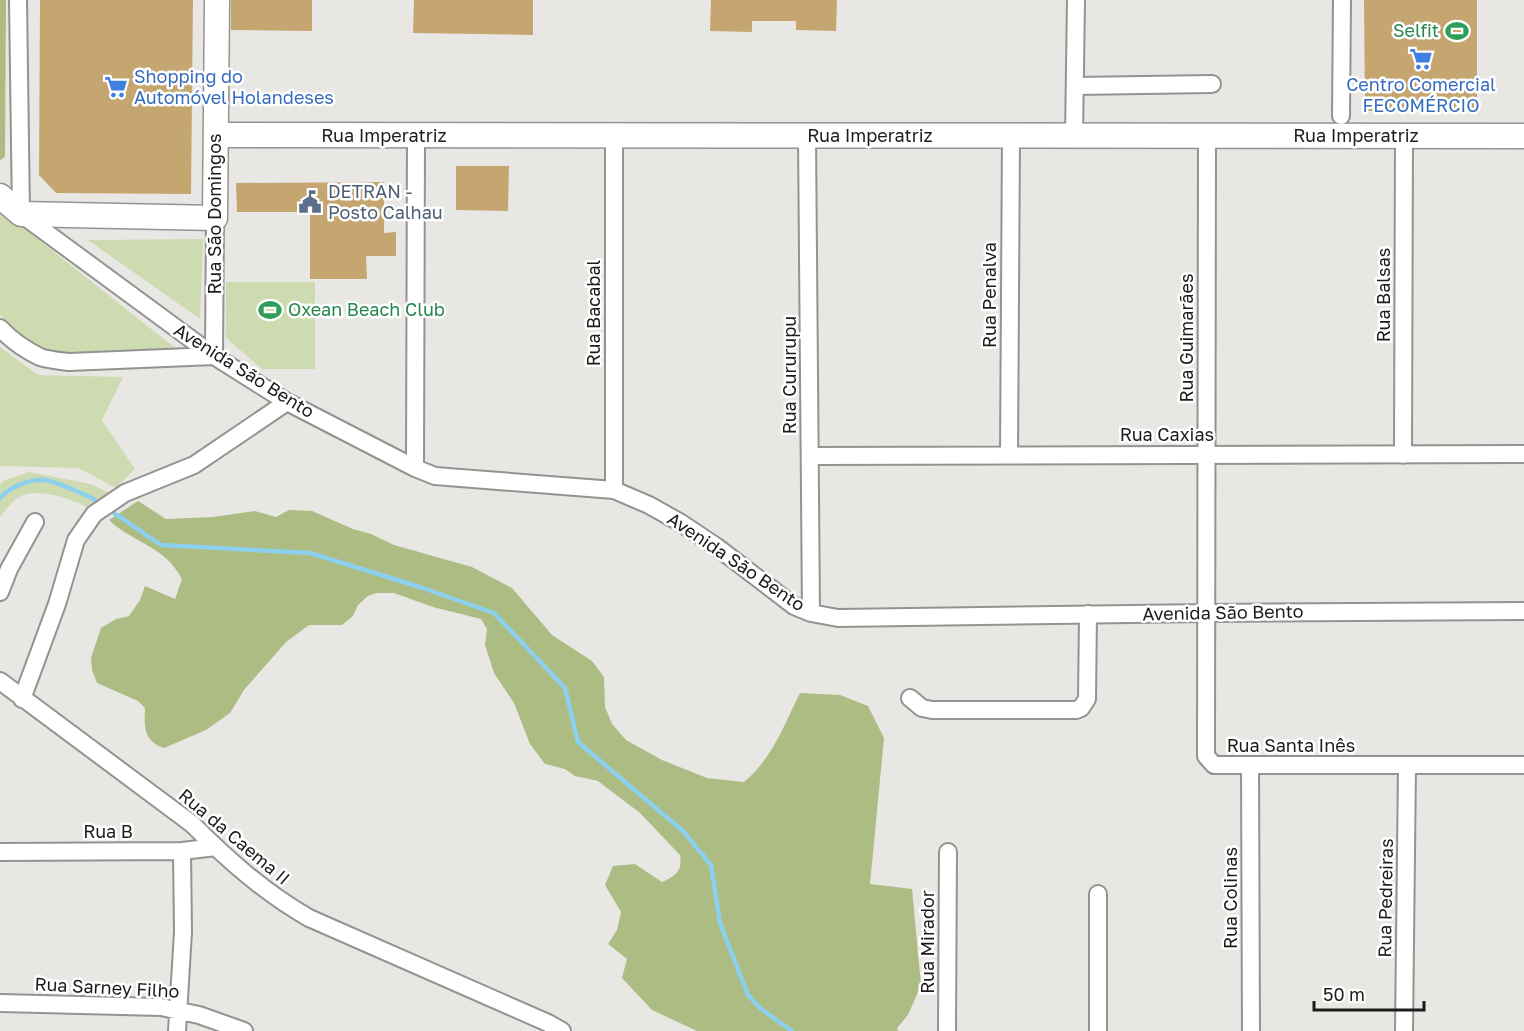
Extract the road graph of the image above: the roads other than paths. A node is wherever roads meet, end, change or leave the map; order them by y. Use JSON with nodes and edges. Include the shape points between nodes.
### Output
{"nodes":[{"id":1,"x":18,"y":0,"type":"edge"},
{"id":2,"x":217,"y":0,"type":"edge"},
{"id":3,"x":1076,"y":0,"type":"edge"},
{"id":4,"x":1342,"y":0,"type":"edge"},
{"id":5,"x":1212,"y":84,"type":"dead end"},
{"id":6,"x":1075,"y":86,"type":"junction"},
{"id":7,"x":1341,"y":116,"type":"dead end"},
{"id":8,"x":216,"y":135,"type":"junction"},
{"id":9,"x":416,"y":136,"type":"junction"},
{"id":10,"x":614,"y":136,"type":"junction"},
{"id":11,"x":807,"y":136,"type":"junction"},
{"id":12,"x":1011,"y":136,"type":"junction"},
{"id":13,"x":1074,"y":136,"type":"junction"},
{"id":14,"x":1207,"y":136,"type":"junction"},
{"id":15,"x":1404,"y":136,"type":"junction"},
{"id":16,"x":1524,"y":136,"type":"edge"},
{"id":17,"x":0,"y":196,"type":"edge"},
{"id":18,"x":21,"y":214,"type":"junction"},
{"id":19,"x":215,"y":218,"type":"junction"},
{"id":20,"x":0,"y":328,"type":"edge"},
{"id":21,"x":214,"y":356,"type":"junction"},
{"id":22,"x":287,"y":402,"type":"junction"},
{"id":23,"x":1524,"y":454,"type":"edge"},
{"id":24,"x":1009,"y":455,"type":"junction"},
{"id":25,"x":1207,"y":455,"type":"junction"},
{"id":26,"x":1403,"y":455,"type":"junction"},
{"id":27,"x":810,"y":456,"type":"junction"},
{"id":28,"x":415,"y":468,"type":"junction"},
{"id":29,"x":614,"y":490,"type":"junction"},
{"id":30,"x":35,"y":522,"type":"dead end"},
{"id":31,"x":0,"y":592,"type":"edge"},
{"id":32,"x":1524,"y":611,"type":"edge"},
{"id":33,"x":811,"y":613,"type":"junction"},
{"id":34,"x":1207,"y":613,"type":"junction"},
{"id":35,"x":1088,"y":614,"type":"junction"},
{"id":36,"x":0,"y":681,"type":"edge"},
{"id":37,"x":910,"y":698,"type":"dead end"},
{"id":38,"x":22,"y":699,"type":"junction"},
{"id":39,"x":1250,"y":765,"type":"junction"},
{"id":40,"x":1407,"y":765,"type":"junction"},
{"id":41,"x":1524,"y":765,"type":"edge"},
{"id":42,"x":216,"y":848,"type":"junction"},
{"id":43,"x":182,"y":851,"type":"junction"},
{"id":44,"x":0,"y":852,"type":"edge"},
{"id":45,"x":948,"y":852,"type":"dead end"},
{"id":46,"x":1098,"y":894,"type":"dead end"},
{"id":47,"x":0,"y":1003,"type":"edge"},
{"id":48,"x":179,"y":1009,"type":"junction"},
{"id":49,"x":177,"y":1031,"type":"edge"},
{"id":50,"x":244,"y":1031,"type":"edge"},
{"id":51,"x":562,"y":1031,"type":"edge"},
{"id":52,"x":947,"y":1031,"type":"edge"},
{"id":53,"x":1098,"y":1031,"type":"edge"},
{"id":54,"x":1251,"y":1031,"type":"edge"},
{"id":55,"x":1404,"y":1031,"type":"edge"}],
"edges":[{"from":1,"to":18,"type":"street"},
{"from":2,"to":8,"type":"street","name":"Rua São Domingos"},
{"from":3,"to":6,"type":"street"},
{"from":4,"to":7,"type":"street"},
{"from":5,"to":6,"type":"street"},
{"from":6,"to":13,"type":"street"},
{"from":8,"to":9,"type":"street","name":"Rua Imperatriz"},
{"from":8,"to":19,"type":"street","name":"Rua São Domingos"},
{"from":9,"to":10,"type":"street","name":"Rua Imperatriz"},
{"from":9,"to":28,"type":"street"},
{"from":10,"to":11,"type":"street","name":"Rua Imperatriz"},
{"from":10,"to":29,"type":"street","name":"Rua Bacabal"},
{"from":11,"to":12,"type":"street","name":"Rua Imperatriz"},
{"from":11,"to":27,"type":"street","name":"Rua Cururupu"},
{"from":12,"to":13,"type":"street","name":"Rua Imperatriz"},
{"from":12,"to":24,"type":"street","name":"Rua Penalva"},
{"from":13,"to":14,"type":"street","name":"Rua Imperatriz"},
{"from":14,"to":15,"type":"street","name":"Rua Imperatriz"},
{"from":14,"to":25,"type":"street","name":"Rua Guimarães"},
{"from":15,"to":16,"type":"street","name":"Rua Imperatriz"},
{"from":15,"to":26,"type":"street","name":"Rua Balsas"},
{"from":17,"to":18,"type":"street","name":"Avenida São Bento"},
{"from":18,"to":19,"type":"street"},
{"from":18,"to":21,"type":"street","name":"Avenida São Bento"},
{"from":19,"to":21,"type":"street","name":"Rua São Domingos"},
{"from":20,"to":21,"type":"street","via":[[40,357],[52,360]]},
{"from":21,"to":22,"type":"street","name":"Avenida São Bento"},
{"from":22,"to":28,"type":"street","name":"Avenida São Bento"},
{"from":22,"to":38,"type":"street","via":[[194,465],[125,493],[94,514],[76,540]]},
{"from":23,"to":26,"type":"street","name":"Rua Caxias"},
{"from":24,"to":25,"type":"street","name":"Rua Caxias"},
{"from":24,"to":27,"type":"street","name":"Rua Caxias"},
{"from":25,"to":26,"type":"street","name":"Rua Caxias"},
{"from":25,"to":34,"type":"street","name":"Rua Guimarães"},
{"from":27,"to":33,"type":"street","name":"Rua Cururupu"},
{"from":28,"to":29,"type":"street","name":"Avenida São Bento","via":[[435,476]]},
{"from":29,"to":33,"type":"street","name":"Avenida São Bento","via":[[681,523],[794,606]]},
{"from":30,"to":31,"type":"street"},
{"from":32,"to":34,"type":"street","name":"Avenida São Bento"},
{"from":33,"to":35,"type":"street","name":"Avenida São Bento","via":[[838,618]]},
{"from":34,"to":35,"type":"street","name":"Avenida São Bento"},
{"from":34,"to":39,"type":"street","name":"Rua Santa Inês","via":[[1206,756],[1214,765]]},
{"from":35,"to":37,"type":"street","via":[[1087,699],[1081,708],[932,710],[922,708]]},
{"from":36,"to":38,"type":"street","name":"Rua da Caema II"},
{"from":38,"to":42,"type":"street","name":"Rua da Caema II","via":[[192,824]]},
{"from":39,"to":40,"type":"street","name":"Rua Santa Inês"},
{"from":39,"to":54,"type":"street","name":"Rua Colinas"},
{"from":40,"to":41,"type":"street","name":"Rua Santa Inês"},
{"from":40,"to":55,"type":"street","name":"Rua Pedreiras"},
{"from":42,"to":43,"type":"street","name":"Rua B"},
{"from":42,"to":51,"type":"street","name":"Rua da Caema II","via":[[272,896],[309,918]]},
{"from":43,"to":44,"type":"street","name":"Rua B"},
{"from":43,"to":48,"type":"street"},
{"from":45,"to":52,"type":"street","name":"Rua Mirador"},
{"from":46,"to":53,"type":"street"},
{"from":47,"to":48,"type":"street","name":"Rua Sarney Filho"},
{"from":48,"to":49,"type":"street"},
{"from":48,"to":50,"type":"street","name":"Rua Sarney Filho"}]}
